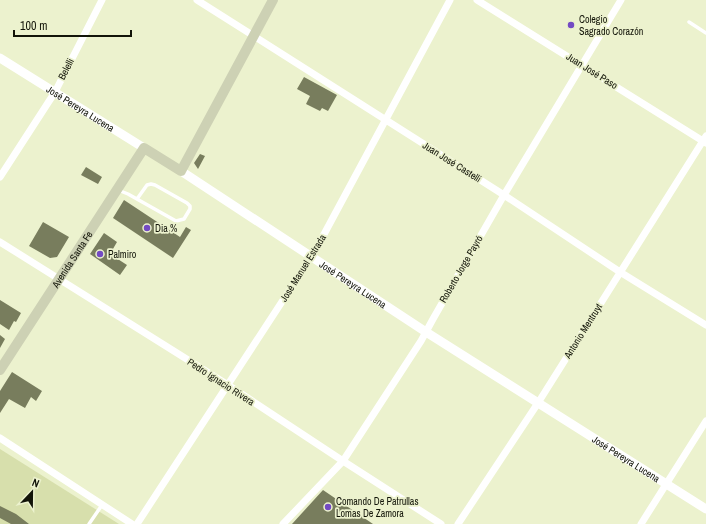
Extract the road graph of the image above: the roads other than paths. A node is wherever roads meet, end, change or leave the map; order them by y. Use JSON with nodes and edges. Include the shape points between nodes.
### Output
{"nodes":[{"id":1,"x":102,"y":0,"type":"edge"},
{"id":2,"x":197,"y":0,"type":"edge"},
{"id":3,"x":273,"y":0,"type":"edge"},
{"id":4,"x":450,"y":0,"type":"edge"},
{"id":5,"x":478,"y":0,"type":"edge"},
{"id":6,"x":621,"y":0,"type":"edge"},
{"id":7,"x":689,"y":22,"type":"dead end"},
{"id":8,"x":706,"y":33,"type":"edge"},
{"id":9,"x":254,"y":36,"type":"junction"},
{"id":10,"x":0,"y":58,"type":"edge"},
{"id":11,"x":582,"y":66,"type":"junction"},
{"id":12,"x":55,"y":92,"type":"junction"},
{"id":13,"x":385,"y":120,"type":"junction"},
{"id":14,"x":705,"y":140,"type":"edge"},
{"id":15,"x":144,"y":148,"type":"junction"},
{"id":16,"x":181,"y":171,"type":"junction"},
{"id":17,"x":0,"y":177,"type":"edge"},
{"id":18,"x":117,"y":190,"type":"junction"},
{"id":19,"x":504,"y":195,"type":"junction"},
{"id":20,"x":137,"y":199,"type":"junction"},
{"id":21,"x":0,"y":242,"type":"edge"},
{"id":22,"x":311,"y":256,"type":"junction"},
{"id":23,"x":620,"y":272,"type":"junction"},
{"id":24,"x":59,"y":279,"type":"junction"},
{"id":25,"x":706,"y":325,"type":"edge"},
{"id":26,"x":426,"y":332,"type":"junction"},
{"id":27,"x":0,"y":370,"type":"edge"},
{"id":28,"x":228,"y":385,"type":"junction"},
{"id":29,"x":538,"y":403,"type":"junction"},
{"id":30,"x":706,"y":421,"type":"edge"},
{"id":31,"x":0,"y":438,"type":"edge"},
{"id":32,"x":343,"y":462,"type":"junction"},
{"id":33,"x":666,"y":484,"type":"junction"},
{"id":34,"x":102,"y":505,"type":"junction"},
{"id":35,"x":706,"y":509,"type":"edge"},
{"id":36,"x":90,"y":524,"type":"edge"},
{"id":37,"x":132,"y":524,"type":"edge"},
{"id":38,"x":137,"y":524,"type":"edge"},
{"id":39,"x":283,"y":524,"type":"edge"},
{"id":40,"x":441,"y":524,"type":"edge"},
{"id":41,"x":458,"y":524,"type":"edge"},
{"id":42,"x":641,"y":524,"type":"edge"}],
"edges":[{"from":1,"to":12,"type":"street","name":"Belelli"},
{"from":2,"to":9,"type":"street","name":"Juan José Castelli"},
{"from":3,"to":9,"type":"main road"},
{"from":4,"to":13,"type":"street","name":"José Manuel Estrada"},
{"from":5,"to":11,"type":"street","name":"Juan José Paso"},
{"from":6,"to":11,"type":"street","name":"Roberto Jorge Payró"},
{"from":7,"to":8,"type":"lane"},
{"from":9,"to":13,"type":"street","name":"Juan José Castelli"},
{"from":9,"to":16,"type":"main road"},
{"from":10,"to":12,"type":"street","name":"José Pereyra Lucena"},
{"from":11,"to":14,"type":"street","name":"Juan José Paso"},
{"from":11,"to":19,"type":"street","name":"Roberto Jorge Payró"},
{"from":12,"to":15,"type":"street","name":"José Pereyra Lucena"},
{"from":12,"to":17,"type":"street","name":"Belelli"},
{"from":13,"to":19,"type":"street","name":"Juan José Castelli"},
{"from":13,"to":22,"type":"street","name":"José Manuel Estrada"},
{"from":14,"to":23,"type":"street","name":"Antonio Mentruyt"},
{"from":15,"to":16,"type":"main road","name":"José Pereyra Lucena"},
{"from":15,"to":18,"type":"main road","name":"Avenida Santa Fe"},
{"from":16,"to":22,"type":"street","name":"José Pereyra Lucena"},
{"from":18,"to":20,"type":"lane"},
{"from":18,"to":24,"type":"main road","name":"Avenida Santa Fe"},
{"from":19,"to":23,"type":"street","name":"Juan José Castelli"},
{"from":19,"to":26,"type":"street","name":"Roberto Jorge Payró"},
{"from":20,"to":20,"type":"lane","via":[[176,220],[184,219],[190,209],[187,203],[151,184],[147,185]]},
{"from":21,"to":24,"type":"street","name":"Pedro Ignacio Rivera"},
{"from":22,"to":26,"type":"street","name":"José Pereyra Lucena"},
{"from":22,"to":28,"type":"street","name":"José Manuel Estrada"},
{"from":23,"to":25,"type":"street","name":"Juan José Castelli"},
{"from":23,"to":29,"type":"street","name":"Antonio Mentruyt"},
{"from":24,"to":27,"type":"main road","name":"Avenida Santa Fe"},
{"from":24,"to":28,"type":"street","name":"Pedro Ignacio Rivera"},
{"from":26,"to":29,"type":"street","name":"José Pereyra Lucena"},
{"from":26,"to":32,"type":"street","name":"Roberto Jorge Payró"},
{"from":28,"to":32,"type":"street","name":"Pedro Ignacio Rivera"},
{"from":28,"to":38,"type":"street","name":"José Manuel Estrada"},
{"from":29,"to":33,"type":"street","name":"José Pereyra Lucena"},
{"from":29,"to":41,"type":"street","name":"Antonio Mentruyt"},
{"from":30,"to":33,"type":"street"},
{"from":31,"to":34,"type":"street"},
{"from":32,"to":39,"type":"street","name":"Roberto Jorge Payró"},
{"from":32,"to":40,"type":"street","name":"Pedro Ignacio Rivera"},
{"from":33,"to":35,"type":"street","name":"José Pereyra Lucena"},
{"from":33,"to":42,"type":"street"},
{"from":34,"to":36,"type":"lane"},
{"from":34,"to":37,"type":"street"}]}
